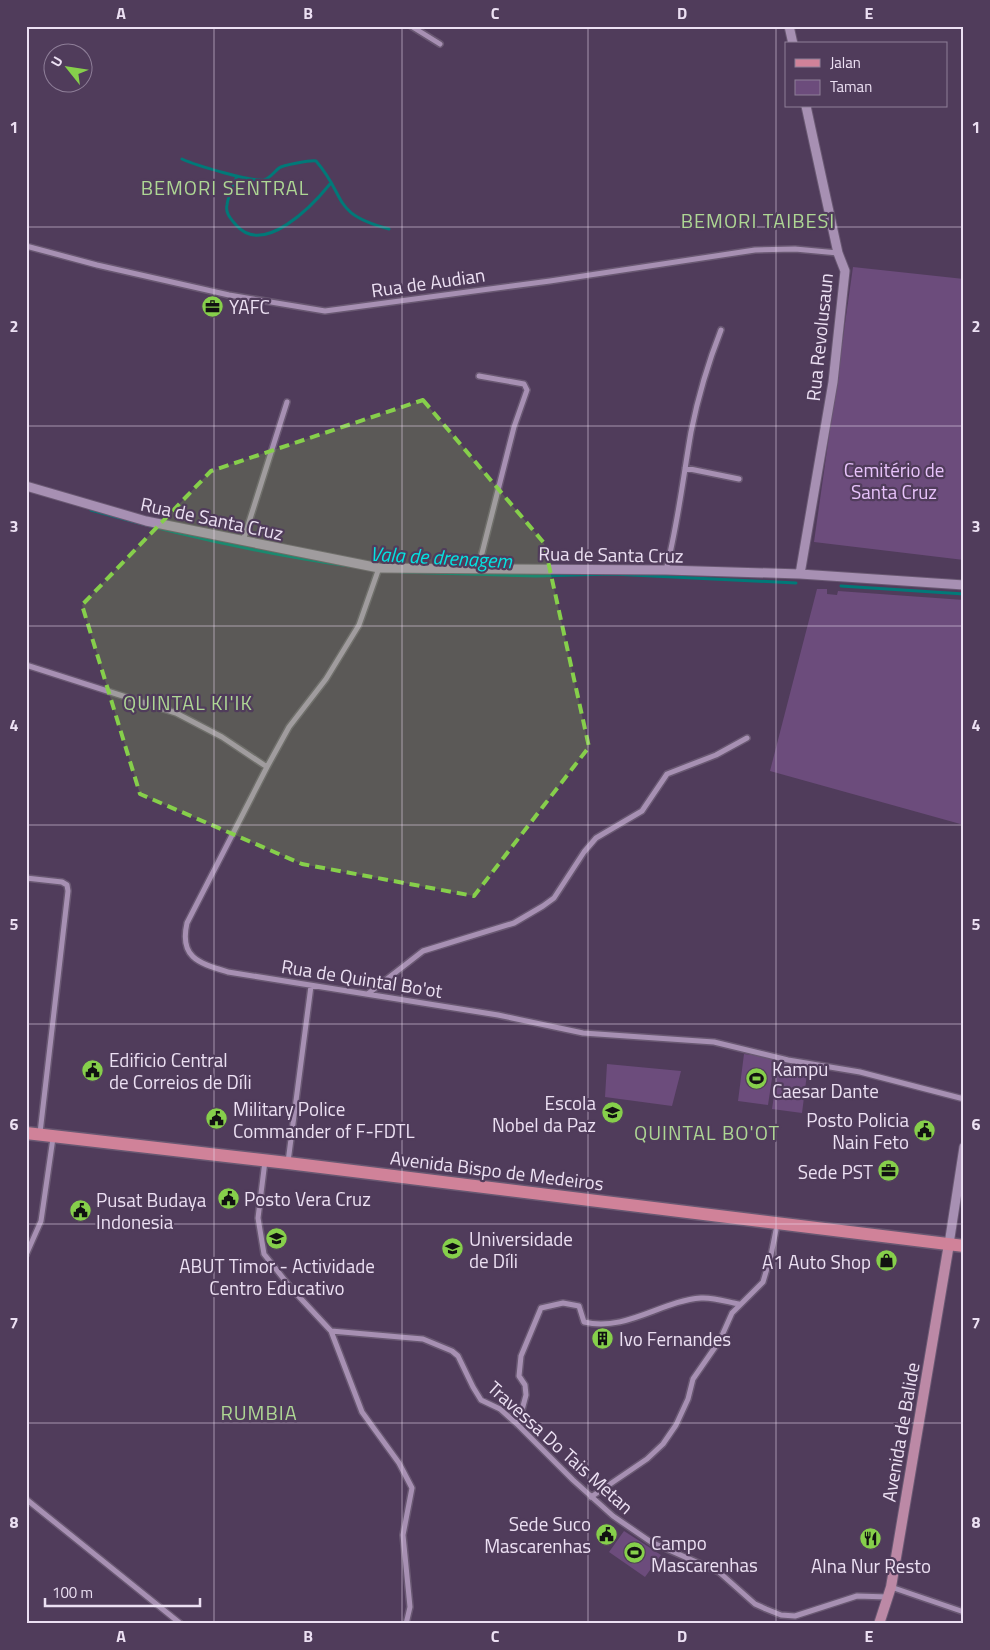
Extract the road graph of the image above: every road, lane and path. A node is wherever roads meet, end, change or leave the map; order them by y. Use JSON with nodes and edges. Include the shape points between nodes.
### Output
{"nodes":[{"id":1,"x":411,"y":26,"type":"edge"},
{"id":2,"x":789,"y":26,"type":"edge"},
{"id":3,"x":793,"y":42,"type":"edge"},
{"id":4,"x":440,"y":44,"type":"dead end"},
{"id":5,"x":806,"y":108,"type":"edge"},
{"id":6,"x":26,"y":246,"type":"edge"},
{"id":7,"x":838,"y":253,"type":"junction"},
{"id":8,"x":720,"y":330,"type":"dead end"},
{"id":9,"x":479,"y":376,"type":"dead end"},
{"id":10,"x":287,"y":402,"type":"dead end"},
{"id":11,"x":685,"y":468,"type":"junction"},
{"id":12,"x":739,"y":479,"type":"dead end"},
{"id":13,"x":26,"y":486,"type":"edge"},
{"id":14,"x":244,"y":541,"type":"junction"},
{"id":15,"x":478,"y":569,"type":"junction"},
{"id":16,"x":666,"y":570,"type":"junction"},
{"id":17,"x":377,"y":573,"type":"junction"},
{"id":18,"x":800,"y":574,"type":"junction"},
{"id":19,"x":964,"y":585,"type":"edge"},
{"id":20,"x":26,"y":665,"type":"edge"},
{"id":21,"x":747,"y":738,"type":"dead end"},
{"id":22,"x":267,"y":766,"type":"junction"},
{"id":23,"x":26,"y":878,"type":"edge"},
{"id":24,"x":311,"y":986,"type":"junction"},
{"id":25,"x":369,"y":993,"type":"junction"},
{"id":26,"x":964,"y":1099,"type":"edge"},
{"id":27,"x":26,"y":1134,"type":"edge"},
{"id":28,"x":46,"y":1137,"type":"junction"},
{"id":29,"x":964,"y":1147,"type":"edge"},
{"id":30,"x":265,"y":1161,"type":"junction"},
{"id":31,"x":288,"y":1163,"type":"junction"},
{"id":32,"x":776,"y":1230,"type":"dead end"},
{"id":33,"x":949,"y":1244,"type":"junction"},
{"id":34,"x":964,"y":1246,"type":"edge"},
{"id":35,"x":26,"y":1255,"type":"edge"},
{"id":36,"x":740,"y":1304,"type":"junction"},
{"id":37,"x":331,"y":1331,"type":"junction"},
{"id":38,"x":518,"y":1425,"type":"junction"},
{"id":39,"x":591,"y":1497,"type":"junction"},
{"id":40,"x":26,"y":1499,"type":"edge"},
{"id":41,"x":889,"y":1592,"type":"junction"},
{"id":42,"x":964,"y":1612,"type":"edge"},
{"id":43,"x":180,"y":1624,"type":"edge"},
{"id":44,"x":406,"y":1624,"type":"edge"},
{"id":45,"x":879,"y":1624,"type":"edge"}],
"edges":[{"from":1,"to":4,"type":"street"},
{"from":2,"to":3,"type":"street"},
{"from":5,"to":7,"type":"street","name":"Rua Revolusaun"},
{"from":6,"to":7,"type":"street","name":"Rua de Audian","via":[[229,294],[325,311],[755,250]]},
{"from":7,"to":18,"type":"street","name":"Rua Revolusaun","via":[[845,271],[833,382]]},
{"from":8,"to":11,"type":"street","via":[[706,368]]},
{"from":9,"to":15,"type":"street","via":[[524,384],[527,390],[514,427]]},
{"from":10,"to":14,"type":"street"},
{"from":11,"to":12,"type":"street"},
{"from":11,"to":16,"type":"street","via":[[677,527]]},
{"from":13,"to":14,"type":"street","name":"Rua de Santa Cruz","via":[[146,522]]},
{"from":14,"to":17,"type":"street","name":"Rua de Santa Cruz"},
{"from":15,"to":16,"type":"street","name":"Rua de Santa Cruz"},
{"from":15,"to":17,"type":"street","name":"Rua de Santa Cruz"},
{"from":16,"to":18,"type":"street","name":"Rua de Santa Cruz"},
{"from":17,"to":22,"type":"street","name":"Rua de Quintal Bo'ot","via":[[359,625],[326,679],[289,727]]},
{"from":18,"to":19,"type":"street","name":"Rua de Santa Cruz"},
{"from":20,"to":22,"type":"street","via":[[176,713]]},
{"from":21,"to":25,"type":"street","via":[[716,755],[667,774],[642,811],[596,838],[554,898],[543,906],[514,923],[423,951]]},
{"from":22,"to":24,"type":"street","name":"Rua de Quintal Bo'ot","via":[[187,923],[185,948],[197,961],[219,969]]},
{"from":23,"to":28,"type":"street","via":[[62,882],[68,891]]},
{"from":24,"to":25,"type":"street","name":"Rua de Quintal Bo'ot"},
{"from":24,"to":31,"type":"street"},
{"from":25,"to":26,"type":"street","name":"Rua de Quintal Bo'ot","via":[[583,1033],[714,1042],[788,1060],[860,1072]]},
{"from":27,"to":28,"type":"main road","name":"Avenida Bispo de Medeiros"},
{"from":28,"to":30,"type":"main road","name":"Avenida Bispo de Medeiros"},
{"from":28,"to":35,"type":"street","via":[[41,1221]]},
{"from":29,"to":33,"type":"street"},
{"from":30,"to":31,"type":"main road","name":"Avenida Bispo de Medeiros"},
{"from":30,"to":37,"type":"street","via":[[258,1218],[264,1254]]},
{"from":31,"to":33,"type":"main road","name":"Avenida Bispo de Medeiros"},
{"from":32,"to":36,"type":"street","via":[[763,1282]]},
{"from":33,"to":34,"type":"main road","name":"Avenida Bispo de Medeiros"},
{"from":33,"to":41,"type":"main road","name":"Avenida de Balide"},
{"from":36,"to":38,"type":"street","via":[[702,1298],[630,1320],[596,1324],[584,1322],[579,1306],[563,1303],[541,1308],[521,1356],[520,1376],[526,1395]]},
{"from":36,"to":39,"type":"street","via":[[693,1379],[688,1399],[663,1444],[647,1459]]},
{"from":37,"to":38,"type":"street","name":"Travessa Do Tais Metan","via":[[423,1338],[445,1347],[458,1356],[481,1400],[500,1409]]},
{"from":37,"to":44,"type":"street","via":[[362,1412],[399,1463],[412,1488],[403,1535],[410,1607]]},
{"from":38,"to":39,"type":"street","name":"Travessa Do Tais Metan"},
{"from":39,"to":41,"type":"street","name":"Travessa Do Tais Metan","via":[[651,1542],[719,1572],[755,1604],[781,1615],[795,1616],[857,1596]]},
{"from":40,"to":43,"type":"street"},
{"from":41,"to":42,"type":"street","name":"Travessa Do Tais Metan"},
{"from":41,"to":45,"type":"main road","name":"Avenida de Balide"}]}
